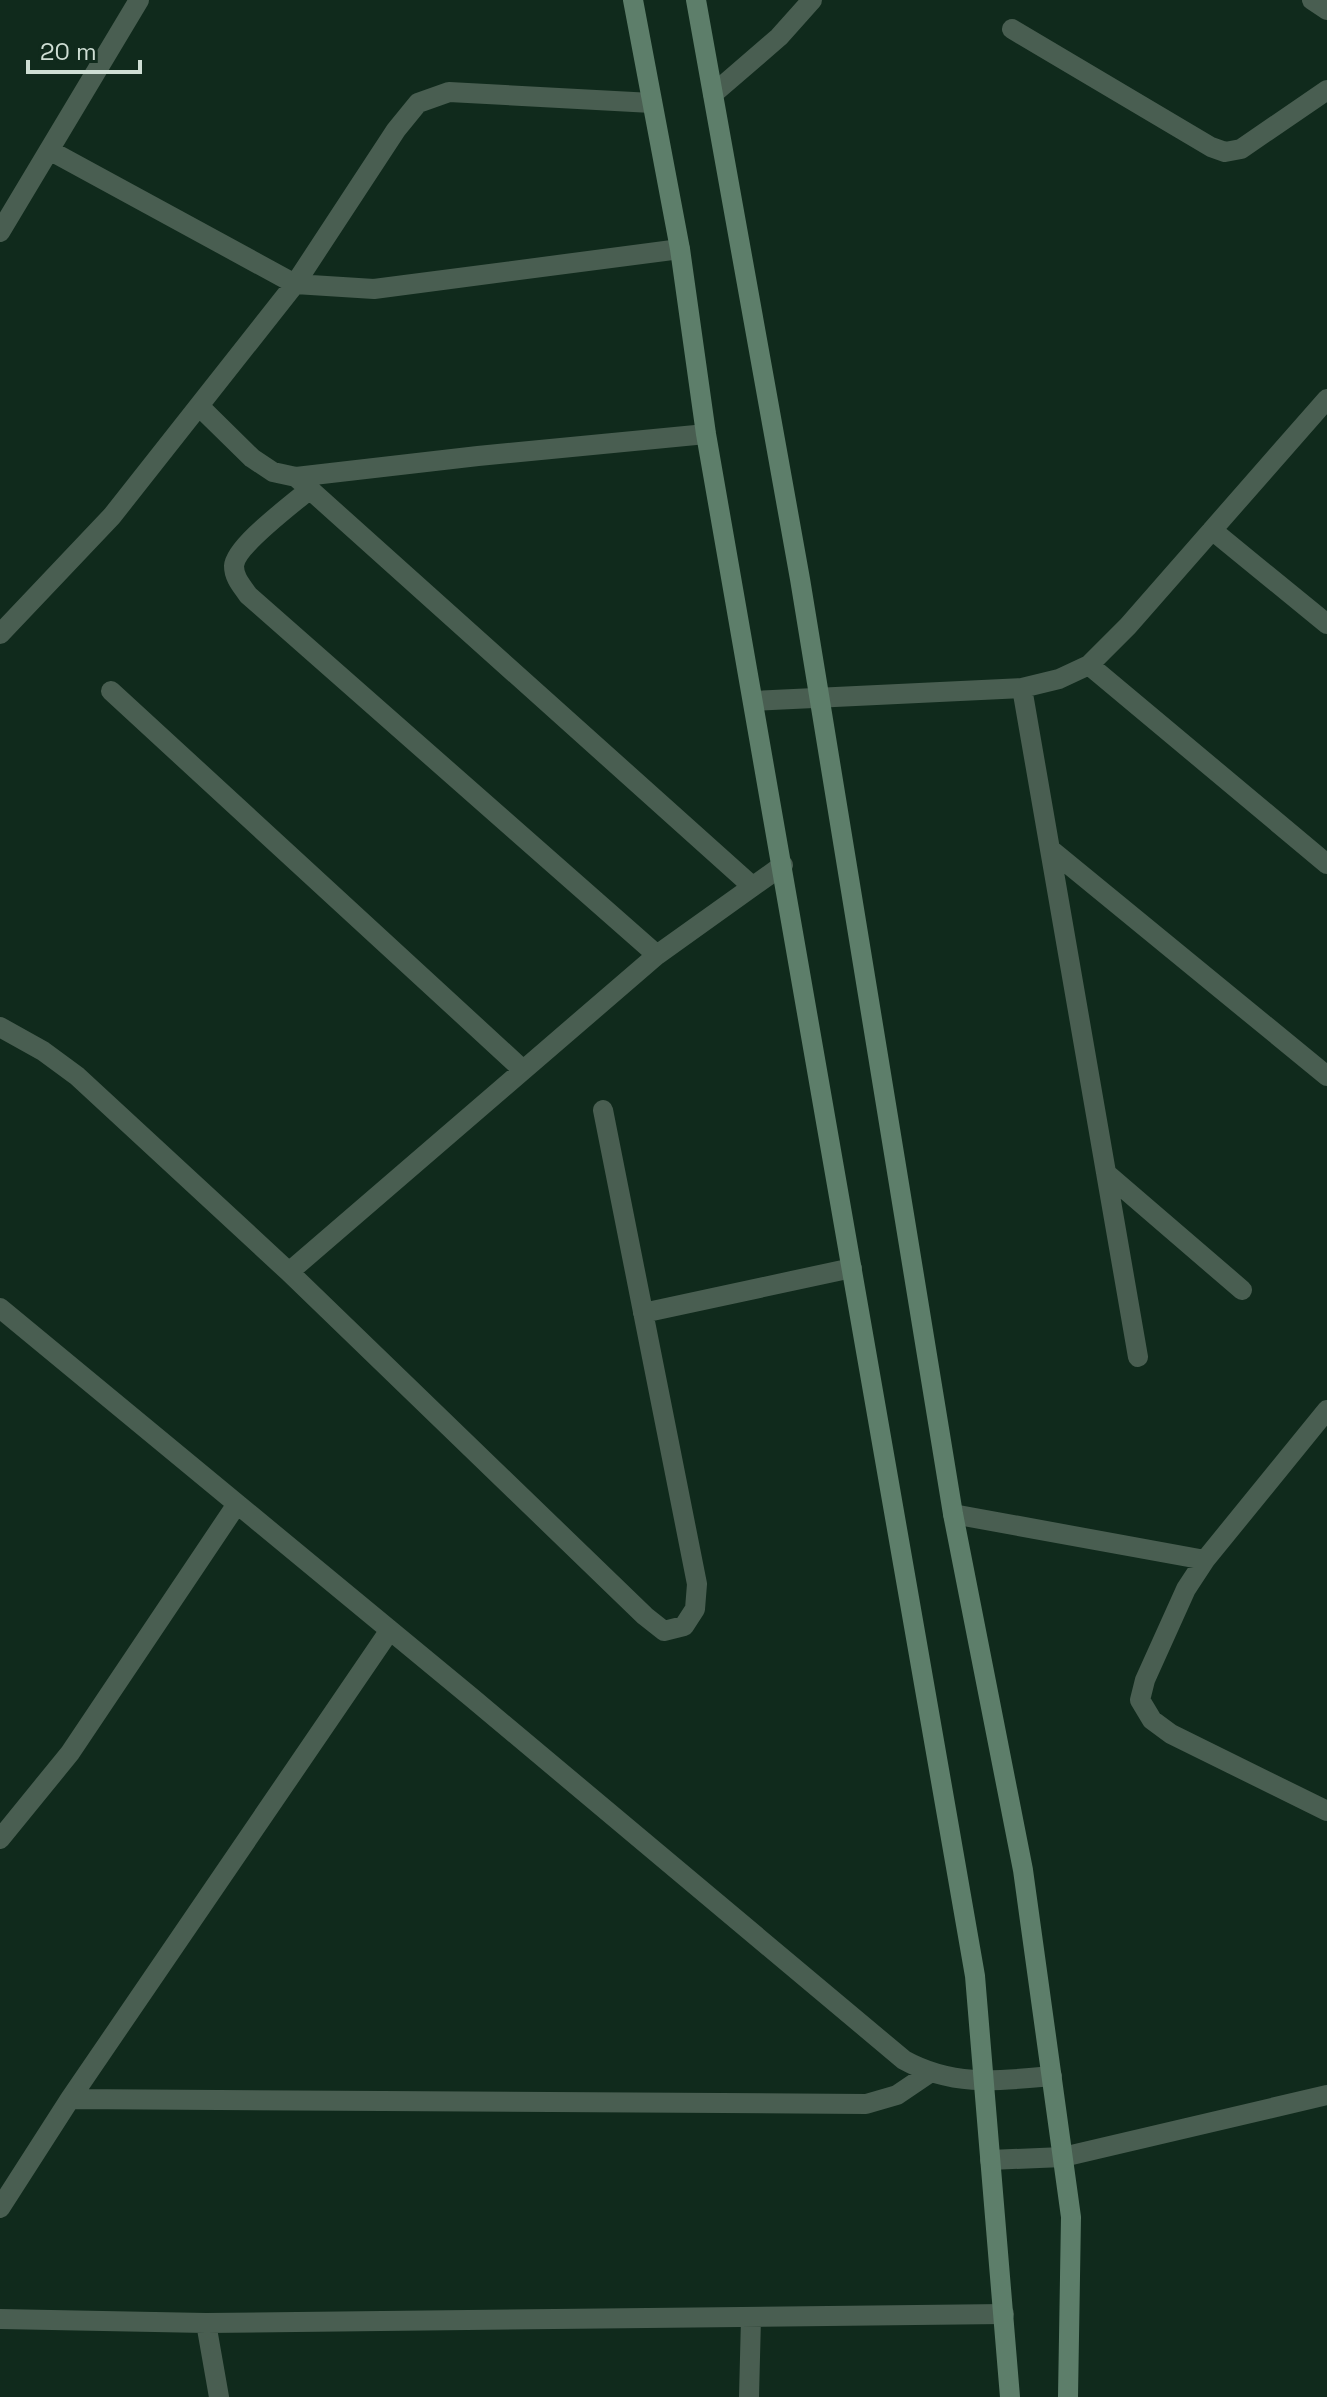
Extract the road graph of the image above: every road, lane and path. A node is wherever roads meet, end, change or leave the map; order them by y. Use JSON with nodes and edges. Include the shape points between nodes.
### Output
{"nodes":[{"id":1,"x":139,"y":0,"type":"edge"},
{"id":2,"x":633,"y":0,"type":"edge"},
{"id":3,"x":696,"y":0,"type":"edge"},
{"id":4,"x":812,"y":0,"type":"edge"},
{"id":5,"x":1312,"y":0,"type":"edge"},
{"id":6,"x":1327,"y":10,"type":"edge"},
{"id":7,"x":1012,"y":29,"type":"dead end"},
{"id":8,"x":1327,"y":90,"type":"edge"},
{"id":9,"x":713,"y":94,"type":"junction"},
{"id":10,"x":652,"y":103,"type":"junction"},
{"id":11,"x":49,"y":150,"type":"junction"},
{"id":12,"x":0,"y":232,"type":"edge"},
{"id":13,"x":680,"y":249,"type":"junction"},
{"id":14,"x":295,"y":284,"type":"junction"},
{"id":15,"x":1327,"y":399,"type":"edge"},
{"id":16,"x":199,"y":406,"type":"junction"},
{"id":17,"x":706,"y":434,"type":"junction"},
{"id":18,"x":303,"y":483,"type":"junction"},
{"id":19,"x":1212,"y":530,"type":"junction"},
{"id":20,"x":1327,"y":624,"type":"edge"},
{"id":21,"x":0,"y":634,"type":"edge"},
{"id":22,"x":1089,"y":665,"type":"junction"},
{"id":23,"x":1022,"y":688,"type":"junction"},
{"id":24,"x":111,"y":691,"type":"dead end"},
{"id":25,"x":819,"y":698,"type":"junction"},
{"id":26,"x":753,"y":701,"type":"junction"},
{"id":27,"x":1050,"y":849,"type":"junction"},
{"id":28,"x":1327,"y":864,"type":"edge"},
{"id":29,"x":783,"y":865,"type":"junction"},
{"id":30,"x":752,"y":886,"type":"junction"},
{"id":31,"x":657,"y":955,"type":"junction"},
{"id":32,"x":0,"y":1027,"type":"edge"},
{"id":33,"x":523,"y":1070,"type":"junction"},
{"id":34,"x":1327,"y":1076,"type":"edge"},
{"id":35,"x":603,"y":1110,"type":"dead end"},
{"id":36,"x":1106,"y":1173,"type":"junction"},
{"id":37,"x":852,"y":1268,"type":"junction"},
{"id":38,"x":289,"y":1272,"type":"junction"},
{"id":39,"x":1242,"y":1290,"type":"dead end"},
{"id":40,"x":0,"y":1308,"type":"edge"},
{"id":41,"x":643,"y":1313,"type":"junction"},
{"id":42,"x":1138,"y":1357,"type":"dead end"},
{"id":43,"x":1327,"y":1410,"type":"edge"},
{"id":44,"x":237,"y":1504,"type":"junction"},
{"id":45,"x":953,"y":1514,"type":"junction"},
{"id":46,"x":1205,"y":1560,"type":"junction"},
{"id":47,"x":390,"y":1630,"type":"junction"},
{"id":48,"x":1327,"y":1811,"type":"edge"},
{"id":49,"x":0,"y":1839,"type":"edge"},
{"id":50,"x":928,"y":2074,"type":"junction"},
{"id":51,"x":1052,"y":2076,"type":"junction"},
{"id":52,"x":983,"y":2083,"type":"junction"},
{"id":53,"x":1327,"y":2095,"type":"edge"},
{"id":54,"x":70,"y":2099,"type":"junction"},
{"id":55,"x":1063,"y":2157,"type":"junction"},
{"id":56,"x":990,"y":2160,"type":"junction"},
{"id":57,"x":0,"y":2208,"type":"edge"},
{"id":58,"x":1004,"y":2314,"type":"junction"},
{"id":59,"x":751,"y":2318,"type":"junction"},
{"id":60,"x":0,"y":2319,"type":"edge"},
{"id":61,"x":206,"y":2323,"type":"junction"},
{"id":62,"x":219,"y":2397,"type":"edge"},
{"id":63,"x":749,"y":2397,"type":"edge"},
{"id":64,"x":1010,"y":2397,"type":"edge"},
{"id":65,"x":1068,"y":2397,"type":"edge"}],
"edges":[{"from":1,"to":11,"type":"street"},
{"from":2,"to":10,"type":"main road"},
{"from":3,"to":9,"type":"main road"},
{"from":4,"to":9,"type":"street","via":[[779,37]]},
{"from":5,"to":6,"type":"street"},
{"from":7,"to":8,"type":"street","via":[[1225,152],[1241,149]]},
{"from":9,"to":25,"type":"main road"},
{"from":10,"to":13,"type":"main road"},
{"from":10,"to":14,"type":"street","via":[[449,92],[418,103]]},
{"from":11,"to":12,"type":"street"},
{"from":11,"to":14,"type":"street"},
{"from":13,"to":14,"type":"street","via":[[374,289]]},
{"from":13,"to":17,"type":"main road"},
{"from":14,"to":16,"type":"street"},
{"from":15,"to":19,"type":"street"},
{"from":16,"to":18,"type":"street","via":[[252,458]]},
{"from":16,"to":21,"type":"street","via":[[112,516]]},
{"from":17,"to":18,"type":"street","via":[[478,456]]},
{"from":17,"to":26,"type":"main road"},
{"from":18,"to":30,"type":"street"},
{"from":18,"to":31,"type":"street","via":[[243,547],[234,564],[237,579]]},
{"from":19,"to":20,"type":"street"},
{"from":19,"to":22,"type":"street"},
{"from":22,"to":23,"type":"street"},
{"from":22,"to":28,"type":"street"},
{"from":23,"to":25,"type":"street"},
{"from":23,"to":27,"type":"street"},
{"from":24,"to":33,"type":"street"},
{"from":25,"to":26,"type":"street"},
{"from":25,"to":45,"type":"main road"},
{"from":26,"to":29,"type":"main road"},
{"from":27,"to":34,"type":"street"},
{"from":27,"to":36,"type":"street"},
{"from":29,"to":30,"type":"street"},
{"from":29,"to":37,"type":"main road"},
{"from":30,"to":31,"type":"street"},
{"from":31,"to":33,"type":"street"},
{"from":32,"to":38,"type":"street","via":[[77,1076]]},
{"from":33,"to":38,"type":"street"},
{"from":35,"to":41,"type":"street"},
{"from":36,"to":39,"type":"street"},
{"from":36,"to":42,"type":"street"},
{"from":37,"to":41,"type":"street"},
{"from":37,"to":52,"type":"main road","via":[[975,1976]]},
{"from":38,"to":41,"type":"street","via":[[664,1631],[684,1626],[695,1609],[697,1584]]},
{"from":40,"to":44,"type":"street"},
{"from":43,"to":46,"type":"street"},
{"from":44,"to":47,"type":"street"},
{"from":44,"to":49,"type":"street","via":[[70,1753]]},
{"from":45,"to":46,"type":"street"},
{"from":45,"to":51,"type":"main road","via":[[1023,1870]]},
{"from":46,"to":48,"type":"street","via":[[1186,1589],[1140,1700],[1152,1720],[1171,1734]]},
{"from":47,"to":50,"type":"street","via":[[904,2060]]},
{"from":47,"to":54,"type":"street"},
{"from":50,"to":52,"type":"street"},
{"from":50,"to":54,"type":"street","via":[[897,2095],[866,2104]]},
{"from":51,"to":52,"type":"street"},
{"from":51,"to":55,"type":"main road"},
{"from":52,"to":56,"type":"main road"},
{"from":53,"to":55,"type":"street"},
{"from":54,"to":57,"type":"street"},
{"from":55,"to":56,"type":"street"},
{"from":55,"to":65,"type":"main road","via":[[1071,2217]]},
{"from":56,"to":58,"type":"main road"},
{"from":58,"to":59,"type":"street"},
{"from":58,"to":64,"type":"main road"},
{"from":59,"to":61,"type":"street"},
{"from":59,"to":63,"type":"street"},
{"from":60,"to":61,"type":"street"},
{"from":61,"to":62,"type":"street"}]}
